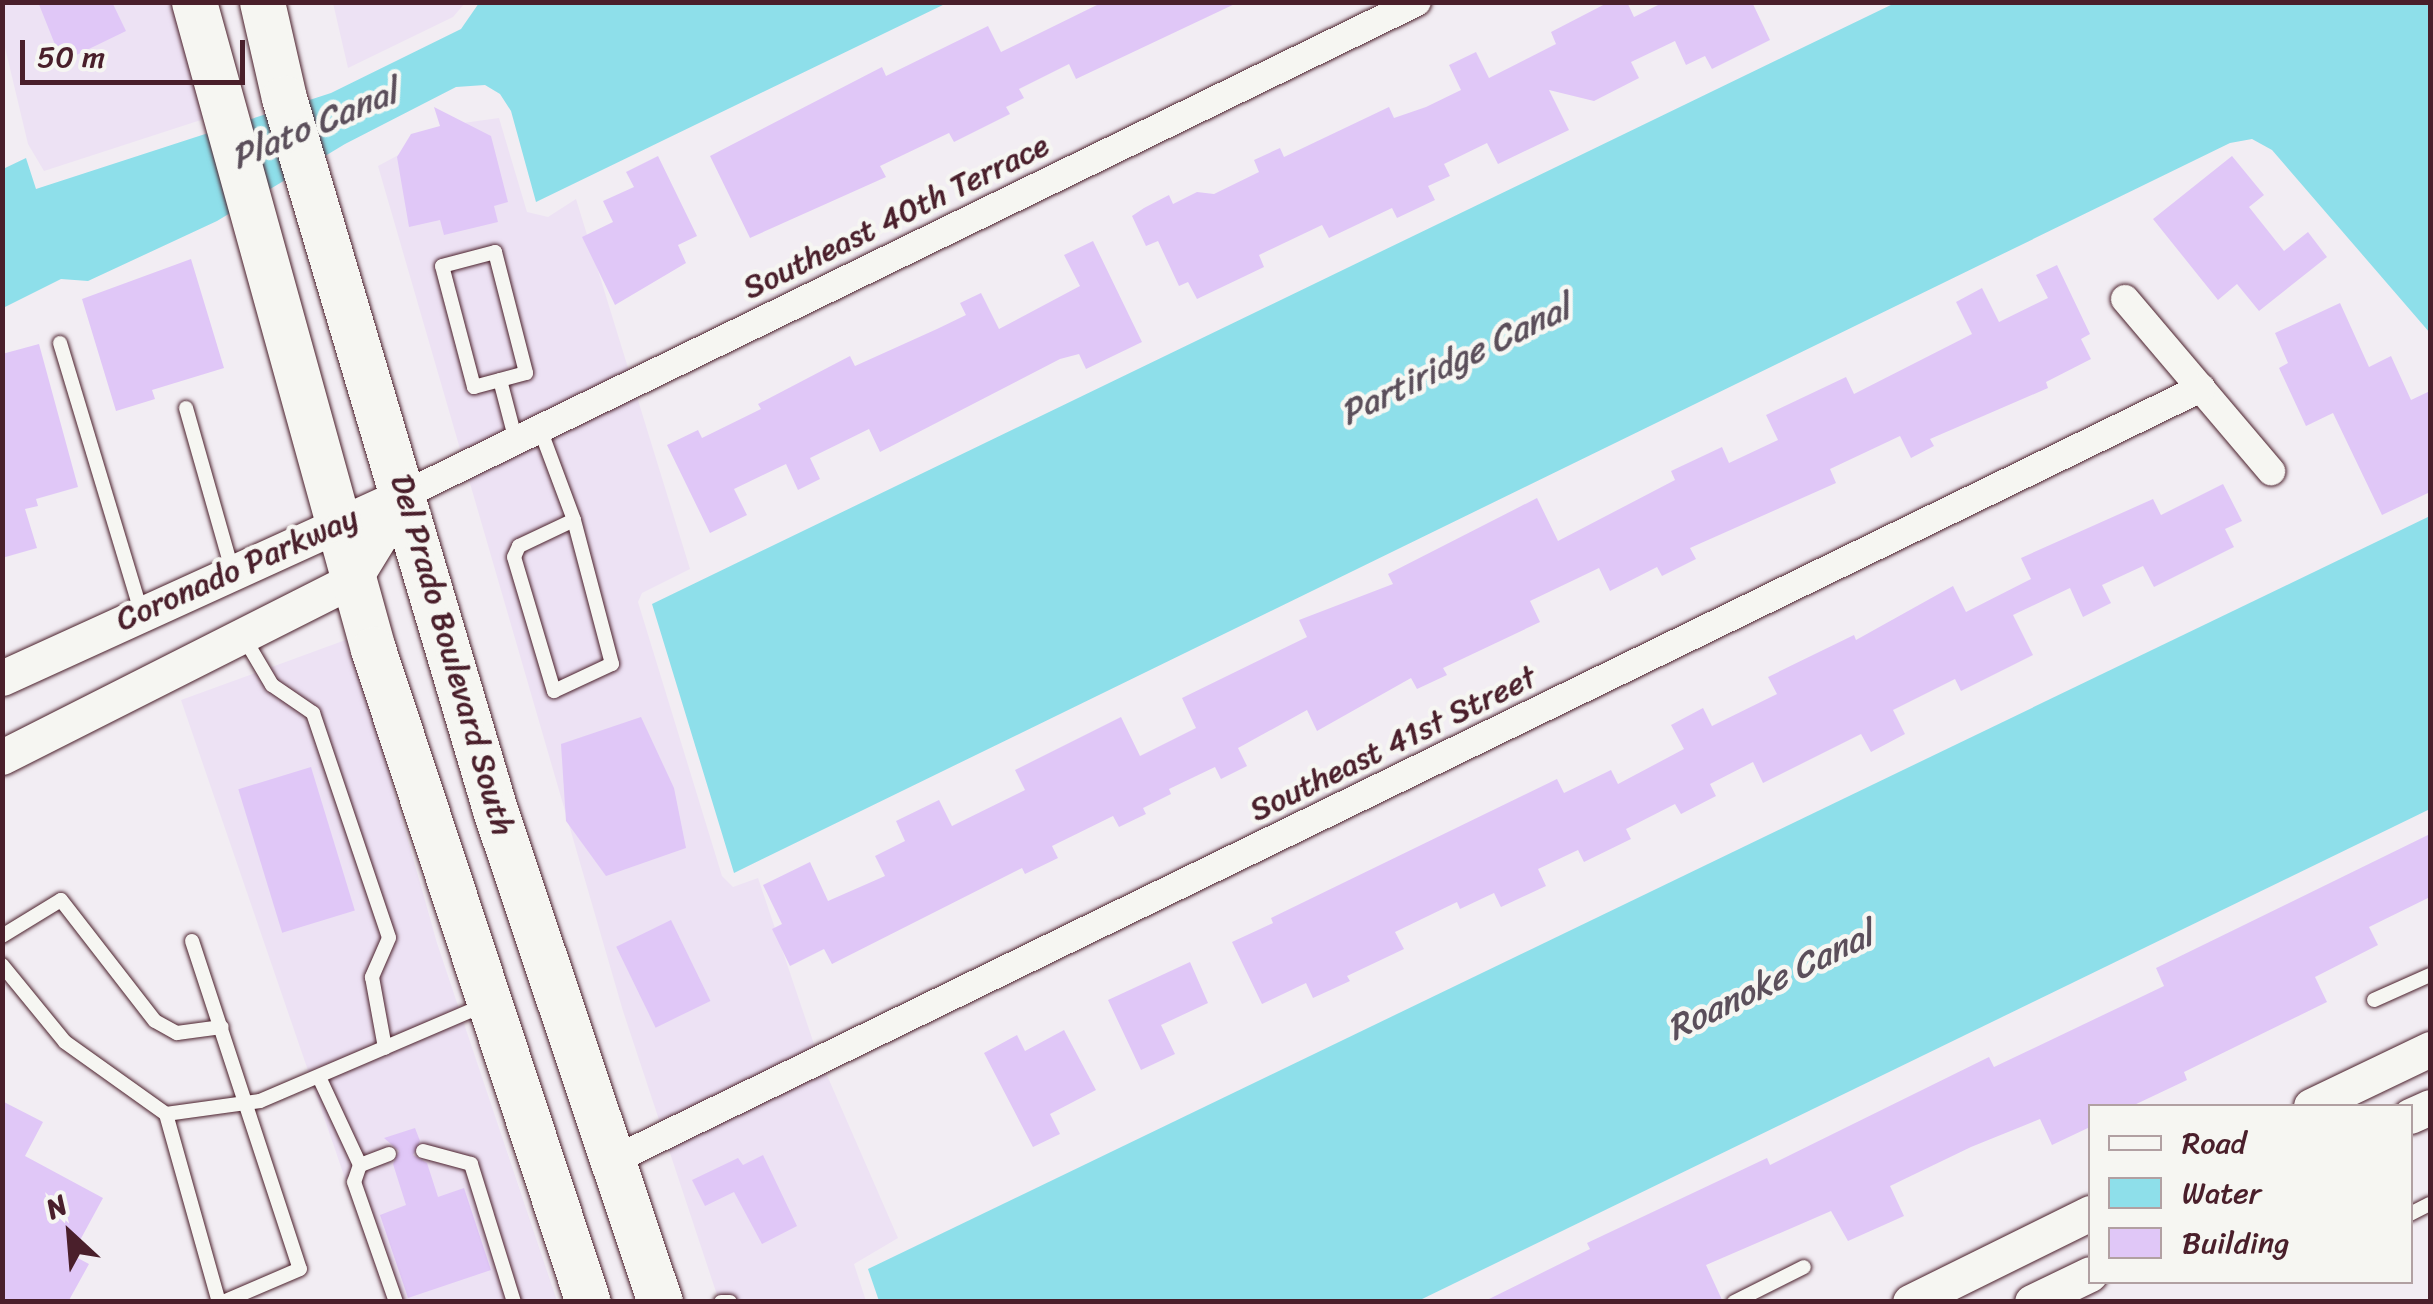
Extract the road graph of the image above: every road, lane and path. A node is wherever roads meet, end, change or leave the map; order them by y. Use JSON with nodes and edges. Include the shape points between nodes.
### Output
{"nodes":[{"id":1,"x":194,"y":2,"type":"edge"},
{"id":2,"x":262,"y":2,"type":"edge"},
{"id":3,"x":1417,"y":2,"type":"edge"},
{"id":4,"x":2125,"y":299,"type":"dead end"},
{"id":5,"x":60,"y":343,"type":"dead end"},
{"id":6,"x":500,"y":380,"type":"junction"},
{"id":7,"x":2200,"y":388,"type":"junction"},
{"id":8,"x":186,"y":408,"type":"dead end"},
{"id":9,"x":528,"y":435,"type":"junction"},
{"id":10,"x":2272,"y":471,"type":"dead end"},
{"id":11,"x":406,"y":494,"type":"junction"},
{"id":12,"x":574,"y":520,"type":"junction"},
{"id":13,"x":339,"y":522,"type":"junction"},
{"id":14,"x":232,"y":568,"type":"junction"},
{"id":15,"x":354,"y":579,"type":"junction"},
{"id":16,"x":141,"y":612,"type":"junction"},
{"id":17,"x":242,"y":635,"type":"junction"},
{"id":18,"x":5,"y":672,"type":"edge"},
{"id":19,"x":2,"y":757,"type":"edge"},
{"id":20,"x":2,"y":936,"type":"edge"},
{"id":21,"x":192,"y":941,"type":"dead end"},
{"id":22,"x":2,"y":964,"type":"edge"},
{"id":23,"x":2430,"y":975,"type":"edge"},
{"id":24,"x":2374,"y":1000,"type":"dead end"},
{"id":25,"x":488,"y":1004,"type":"junction"},
{"id":26,"x":222,"y":1027,"type":"junction"},
{"id":27,"x":385,"y":1048,"type":"junction"},
{"id":28,"x":2430,"y":1049,"type":"edge"},
{"id":29,"x":319,"y":1077,"type":"junction"},
{"id":30,"x":247,"y":1103,"type":"junction"},
{"id":31,"x":2315,"y":1104,"type":"edge"},
{"id":32,"x":166,"y":1114,"type":"junction"},
{"id":33,"x":534,"y":1136,"type":"junction"},
{"id":34,"x":423,"y":1151,"type":"dead end"},
{"id":35,"x":389,"y":1154,"type":"dead end"},
{"id":36,"x":614,"y":1160,"type":"junction"},
{"id":37,"x":360,"y":1165,"type":"junction"},
{"id":38,"x":2088,"y":1214,"type":"edge"},
{"id":39,"x":1804,"y":1267,"type":"dead end"},
{"id":40,"x":2088,"y":1275,"type":"edge"},
{"id":41,"x":221,"y":1302,"type":"edge"},
{"id":42,"x":396,"y":1302,"type":"edge"},
{"id":43,"x":514,"y":1302,"type":"edge"},
{"id":44,"x":588,"y":1302,"type":"edge"},
{"id":45,"x":660,"y":1302,"type":"edge"},
{"id":46,"x":721,"y":1302,"type":"edge"},
{"id":47,"x":730,"y":1302,"type":"edge"},
{"id":48,"x":1734,"y":1302,"type":"edge"},
{"id":49,"x":1910,"y":1302,"type":"edge"},
{"id":50,"x":2032,"y":1302,"type":"edge"}],
"edges":[{"from":1,"to":13,"type":"main road"},
{"from":2,"to":11,"type":"main road","name":"Del Prado Boulevard South","via":[[312,196]]},
{"from":3,"to":9,"type":"street","name":"Southeast 40th Terrace"},
{"from":4,"to":7,"type":"street"},
{"from":5,"to":16,"type":"lane"},
{"from":6,"to":6,"type":"lane","via":[[526,373],[494,252],[442,266],[474,386]]},
{"from":6,"to":9,"type":"lane"},
{"from":7,"to":10,"type":"street"},
{"from":7,"to":36,"type":"street","name":"Southeast 41st Street"},
{"from":8,"to":14,"type":"lane"},
{"from":9,"to":11,"type":"street","name":"Southeast 40th Terrace"},
{"from":9,"to":12,"type":"lane"},
{"from":11,"to":13,"type":"street","name":"Coronado Parkway"},
{"from":11,"to":15,"type":"street","name":"Coronado Parkway"},
{"from":11,"to":36,"type":"main road","name":"Del Prado Boulevard South","via":[[495,810]]},
{"from":12,"to":12,"type":"lane","via":[[519,546],[514,558],[554,691],[612,664]]},
{"from":13,"to":14,"type":"street","name":"Coronado Parkway"},
{"from":13,"to":15,"type":"main road"},
{"from":14,"to":16,"type":"street","name":"Coronado Parkway"},
{"from":15,"to":17,"type":"street","name":"Coronado Parkway"},
{"from":15,"to":25,"type":"main road"},
{"from":16,"to":18,"type":"street","name":"Coronado Parkway"},
{"from":17,"to":19,"type":"street","name":"Coronado Parkway"},
{"from":17,"to":27,"type":"lane","via":[[272,685],[314,713],[389,938],[372,977]]},
{"from":20,"to":26,"type":"lane","via":[[62,900],[155,1021],[177,1033]]},
{"from":21,"to":26,"type":"lane"},
{"from":22,"to":32,"type":"lane","via":[[65,1042]]},
{"from":23,"to":24,"type":"lane"},
{"from":25,"to":27,"type":"lane"},
{"from":25,"to":33,"type":"main road"},
{"from":26,"to":30,"type":"lane"},
{"from":27,"to":29,"type":"lane"},
{"from":28,"to":31,"type":"street"},
{"from":29,"to":30,"type":"lane"},
{"from":29,"to":37,"type":"lane"},
{"from":30,"to":32,"type":"lane"},
{"from":30,"to":41,"type":"lane","via":[[300,1269]]},
{"from":32,"to":41,"type":"lane"},
{"from":33,"to":36,"type":"main road","via":[[572,1158]]},
{"from":33,"to":44,"type":"main road"},
{"from":34,"to":43,"type":"lane","via":[[471,1164]]},
{"from":35,"to":37,"type":"lane"},
{"from":36,"to":45,"type":"main road","name":"Del Prado Boulevard South"},
{"from":37,"to":42,"type":"lane","via":[[354,1182]]},
{"from":38,"to":49,"type":"street"},
{"from":39,"to":48,"type":"lane"},
{"from":40,"to":50,"type":"street"},
{"from":46,"to":47,"type":"lane"}]}
